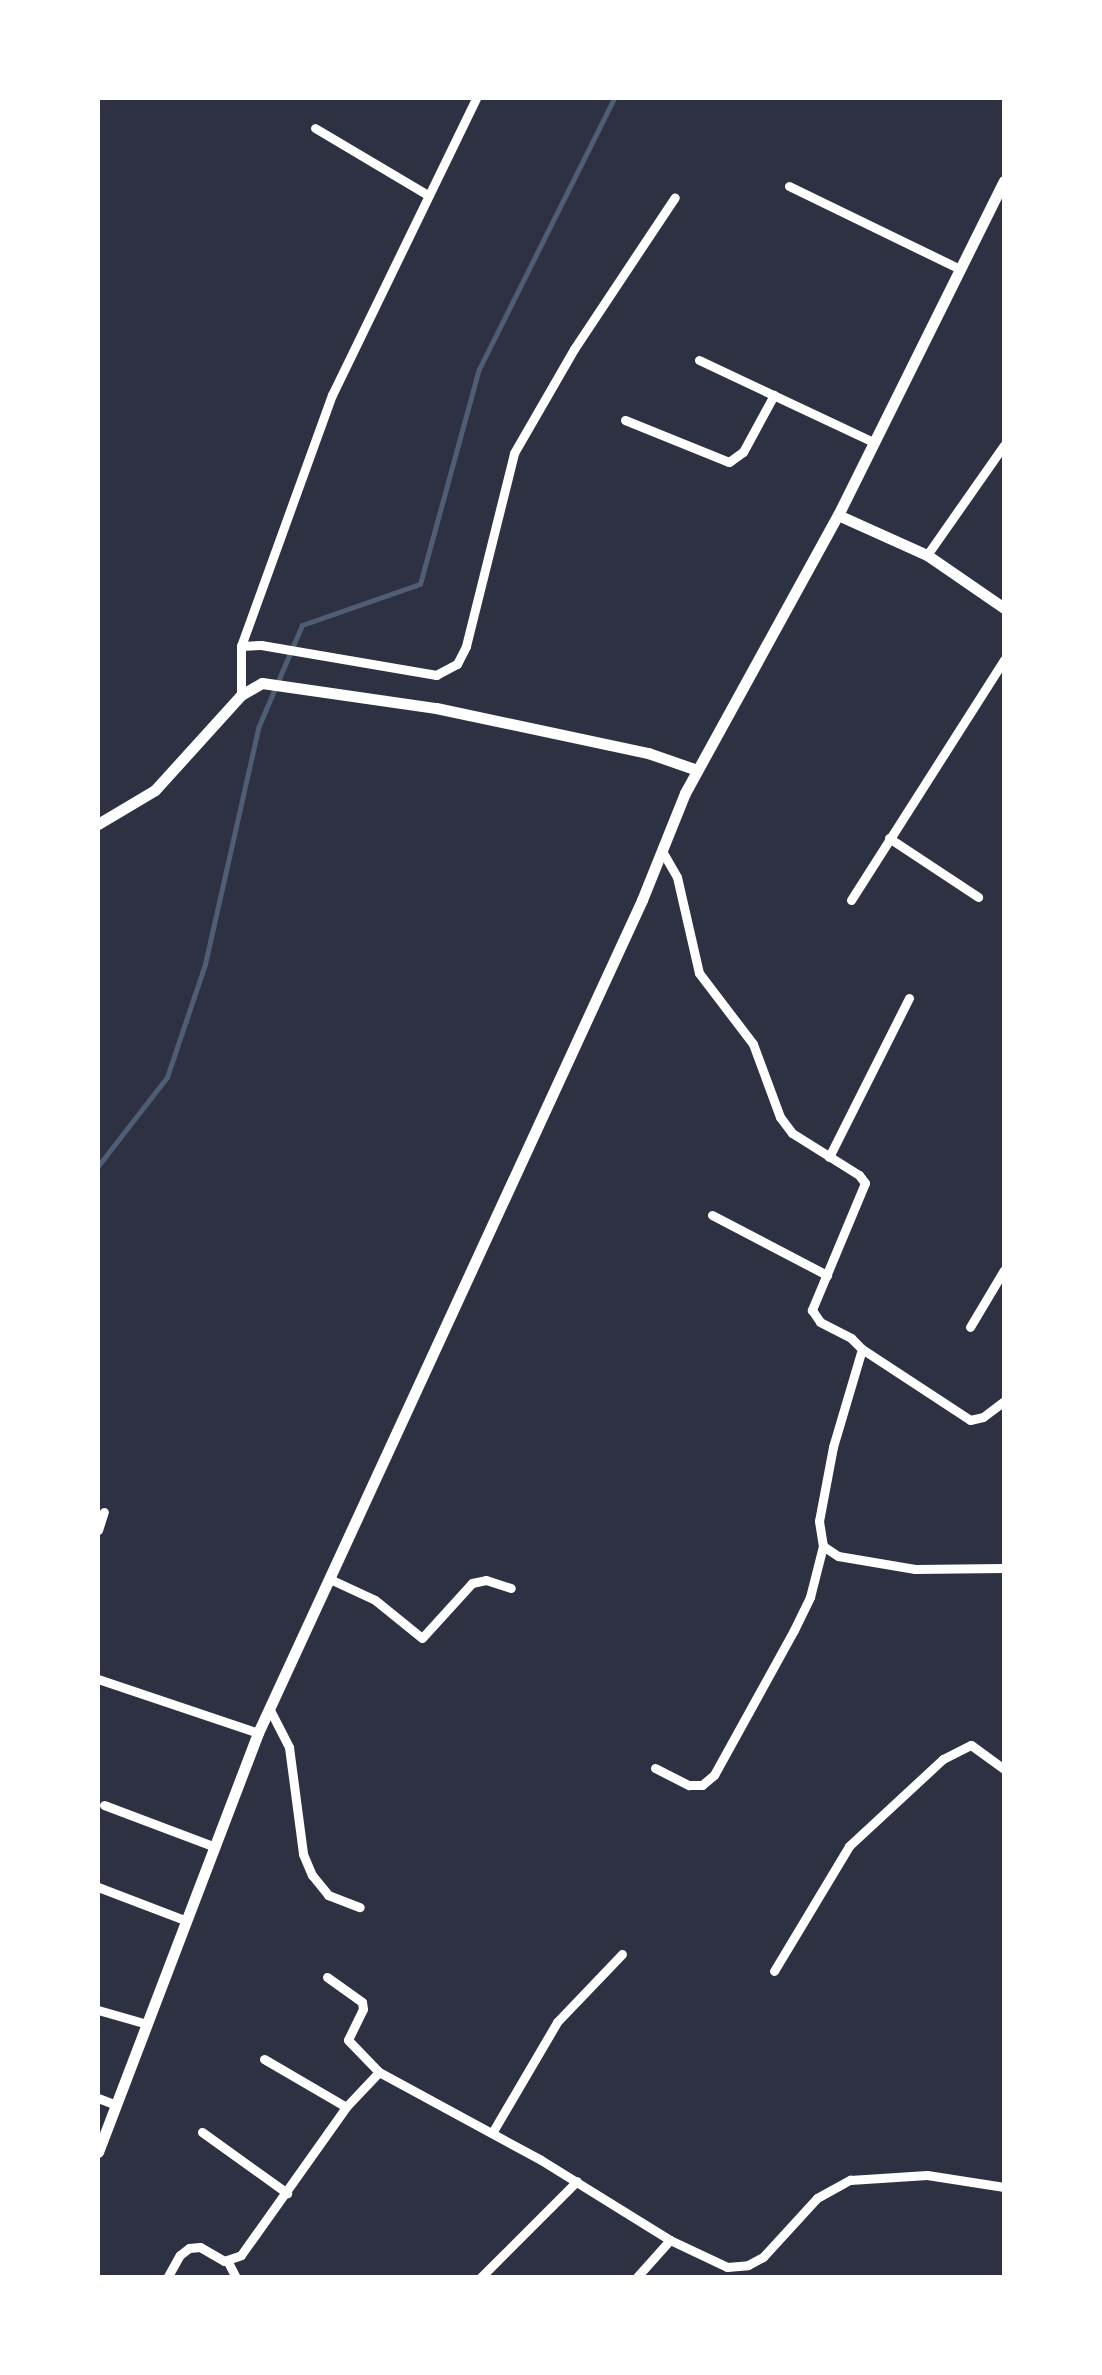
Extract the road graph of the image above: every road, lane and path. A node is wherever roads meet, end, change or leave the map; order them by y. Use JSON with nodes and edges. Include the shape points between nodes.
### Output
{"nodes":[{"id":1,"x":476,"y":98,"type":"edge"},
{"id":2,"x":315,"y":128,"type":"dead end"},
{"id":3,"x":1004,"y":181,"type":"edge"},
{"id":4,"x":789,"y":186,"type":"dead end"},
{"id":5,"x":426,"y":194,"type":"junction"},
{"id":6,"x":676,"y":197,"type":"dead end"},
{"id":7,"x":960,"y":269,"type":"junction"},
{"id":8,"x":699,"y":360,"type":"dead end"},
{"id":9,"x":774,"y":395,"type":"junction"},
{"id":10,"x":625,"y":420,"type":"dead end"},
{"id":11,"x":873,"y":442,"type":"junction"},
{"id":12,"x":1004,"y":445,"type":"edge"},
{"id":13,"x":838,"y":515,"type":"junction"},
{"id":14,"x":927,"y":555,"type":"junction"},
{"id":15,"x":1004,"y":608,"type":"edge"},
{"id":16,"x":241,"y":646,"type":"junction"},
{"id":17,"x":1004,"y":660,"type":"edge"},
{"id":18,"x":241,"y":695,"type":"junction"},
{"id":19,"x":697,"y":770,"type":"junction"},
{"id":20,"x":98,"y":824,"type":"edge"},
{"id":21,"x":889,"y":838,"type":"junction"},
{"id":22,"x":662,"y":851,"type":"junction"},
{"id":23,"x":978,"y":897,"type":"dead end"},
{"id":24,"x":852,"y":900,"type":"dead end"},
{"id":25,"x":908,"y":998,"type":"dead end"},
{"id":26,"x":829,"y":1157,"type":"junction"},
{"id":27,"x":712,"y":1215,"type":"dead end"},
{"id":28,"x":1004,"y":1270,"type":"edge"},
{"id":29,"x":827,"y":1275,"type":"junction"},
{"id":30,"x":970,"y":1326,"type":"dead end"},
{"id":31,"x":862,"y":1350,"type":"junction"},
{"id":32,"x":1004,"y":1401,"type":"edge"},
{"id":33,"x":104,"y":1512,"type":"dead end"},
{"id":34,"x":98,"y":1530,"type":"edge"},
{"id":35,"x":823,"y":1546,"type":"junction"},
{"id":36,"x":1004,"y":1568,"type":"edge"},
{"id":37,"x":332,"y":1580,"type":"junction"},
{"id":38,"x":511,"y":1588,"type":"dead end"},
{"id":39,"x":98,"y":1679,"type":"edge"},
{"id":40,"x":270,"y":1710,"type":"junction"},
{"id":41,"x":258,"y":1733,"type":"junction"},
{"id":42,"x":654,"y":1768,"type":"dead end"},
{"id":43,"x":1004,"y":1769,"type":"edge"},
{"id":44,"x":104,"y":1805,"type":"dead end"},
{"id":45,"x":216,"y":1848,"type":"junction"},
{"id":46,"x":98,"y":1886,"type":"edge"},
{"id":47,"x":360,"y":1907,"type":"dead end"},
{"id":48,"x":188,"y":1921,"type":"junction"},
{"id":49,"x":622,"y":1954,"type":"dead end"},
{"id":50,"x":774,"y":1971,"type":"dead end"},
{"id":51,"x":327,"y":1977,"type":"dead end"},
{"id":52,"x":98,"y":2010,"type":"edge"},
{"id":53,"x":147,"y":2024,"type":"junction"},
{"id":54,"x":264,"y":2059,"type":"dead end"},
{"id":55,"x":379,"y":2072,"type":"junction"},
{"id":56,"x":98,"y":2098,"type":"edge"},
{"id":57,"x":116,"y":2105,"type":"junction"},
{"id":58,"x":346,"y":2107,"type":"junction"},
{"id":59,"x":202,"y":2132,"type":"dead end"},
{"id":60,"x":492,"y":2133,"type":"junction"},
{"id":61,"x":98,"y":2152,"type":"edge"},
{"id":62,"x":576,"y":2182,"type":"junction"},
{"id":63,"x":1004,"y":2186,"type":"edge"},
{"id":64,"x":288,"y":2193,"type":"junction"},
{"id":65,"x":670,"y":2240,"type":"junction"},
{"id":66,"x":228,"y":2262,"type":"junction"},
{"id":67,"x":168,"y":2278,"type":"edge"},
{"id":68,"x":236,"y":2278,"type":"edge"},
{"id":69,"x":480,"y":2278,"type":"edge"},
{"id":70,"x":636,"y":2278,"type":"edge"}],
"edges":[{"from":1,"to":5,"type":"street"},
{"from":2,"to":5,"type":"street"},
{"from":3,"to":7,"type":"street"},
{"from":4,"to":7,"type":"street"},
{"from":5,"to":16,"type":"street","via":[[332,396]]},
{"from":6,"to":16,"type":"street","via":[[532,417],[506,475],[466,646],[450,670],[436,675]]},
{"from":7,"to":11,"type":"street"},
{"from":8,"to":9,"type":"street"},
{"from":9,"to":10,"type":"street","via":[[743,452],[729,462]]},
{"from":9,"to":11,"type":"street"},
{"from":11,"to":13,"type":"street"},
{"from":12,"to":14,"type":"street"},
{"from":13,"to":14,"type":"street"},
{"from":13,"to":19,"type":"street"},
{"from":14,"to":15,"type":"street"},
{"from":16,"to":18,"type":"street"},
{"from":17,"to":21,"type":"street"},
{"from":18,"to":19,"type":"street","via":[[262,684],[436,708]]},
{"from":18,"to":20,"type":"street","via":[[156,790]]},
{"from":19,"to":22,"type":"street"},
{"from":21,"to":23,"type":"street"},
{"from":21,"to":24,"type":"street"},
{"from":22,"to":26,"type":"street","via":[[677,877],[699,972],[753,1044],[780,1117]]},
{"from":22,"to":37,"type":"street"},
{"from":25,"to":26,"type":"street"},
{"from":26,"to":29,"type":"street","via":[[865,1183]]},
{"from":27,"to":29,"type":"street"},
{"from":28,"to":30,"type":"street"},
{"from":29,"to":31,"type":"street","via":[[813,1314]]},
{"from":31,"to":32,"type":"street","via":[[970,1420]]},
{"from":31,"to":35,"type":"street","via":[[833,1447],[819,1521]]},
{"from":33,"to":34,"type":"street"},
{"from":35,"to":36,"type":"street","via":[[838,1556],[915,1569]]},
{"from":35,"to":42,"type":"street","via":[[794,1630],[709,1781],[689,1786]]},
{"from":37,"to":38,"type":"street","via":[[375,1600],[422,1638],[472,1583]]},
{"from":37,"to":40,"type":"street"},
{"from":39,"to":41,"type":"street"},
{"from":40,"to":41,"type":"street"},
{"from":40,"to":47,"type":"street","via":[[288,1746],[303,1854],[312,1875],[328,1895]]},
{"from":41,"to":45,"type":"street"},
{"from":43,"to":50,"type":"street","via":[[971,1746],[943,1759],[849,1846]]},
{"from":44,"to":45,"type":"street"},
{"from":45,"to":48,"type":"street"},
{"from":46,"to":48,"type":"street"},
{"from":48,"to":53,"type":"street"},
{"from":49,"to":60,"type":"street","via":[[557,2022]]},
{"from":51,"to":55,"type":"street","via":[[362,2002],[348,2040]]},
{"from":52,"to":53,"type":"street"},
{"from":53,"to":57,"type":"street"},
{"from":54,"to":58,"type":"street"},
{"from":55,"to":58,"type":"street"},
{"from":55,"to":60,"type":"street"},
{"from":56,"to":57,"type":"street"},
{"from":57,"to":61,"type":"street"},
{"from":58,"to":64,"type":"street"},
{"from":59,"to":64,"type":"street"},
{"from":60,"to":62,"type":"street"},
{"from":62,"to":65,"type":"street"},
{"from":62,"to":69,"type":"street"},
{"from":63,"to":65,"type":"street","via":[[927,2174],[850,2180],[818,2198],[764,2257],[748,2265],[718,2265]]},
{"from":64,"to":66,"type":"street","via":[[241,2255]]},
{"from":65,"to":70,"type":"street"},
{"from":66,"to":67,"type":"street","via":[[189,2248]]},
{"from":66,"to":68,"type":"street"}]}
